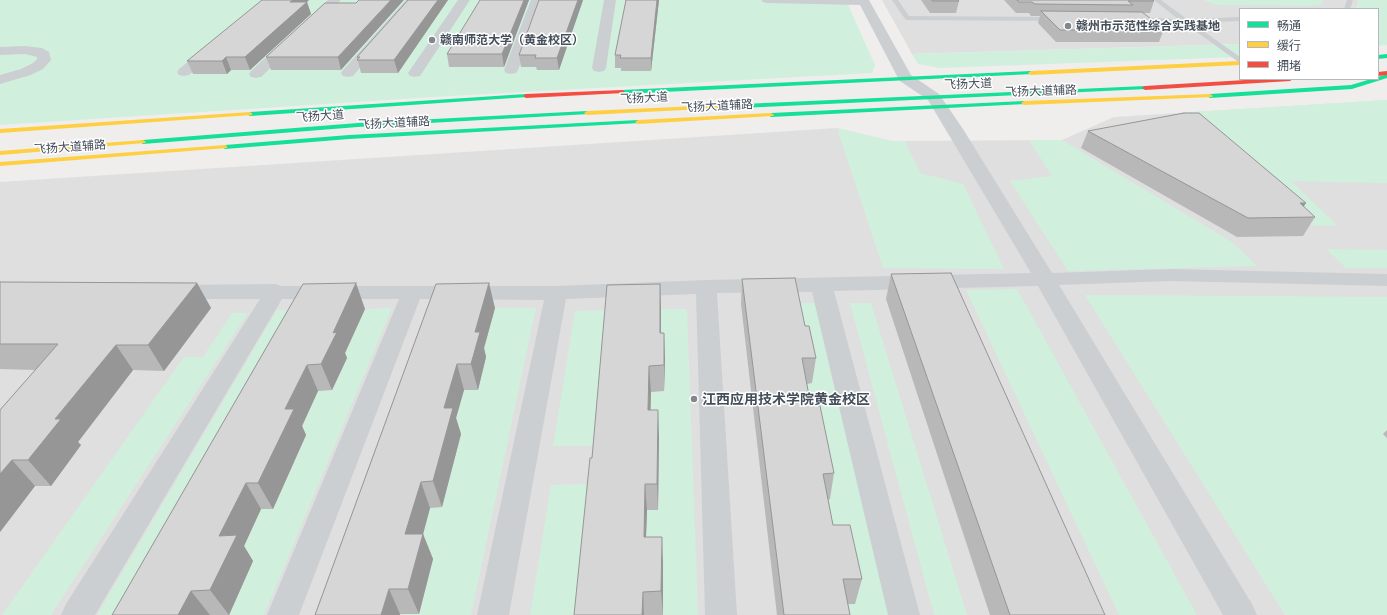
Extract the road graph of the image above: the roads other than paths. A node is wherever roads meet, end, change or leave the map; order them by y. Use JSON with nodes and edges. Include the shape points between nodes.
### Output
{"nodes":[{"id":1,"x":335,"y":0,"type":"edge"},
{"id":2,"x":412,"y":0,"type":"edge"},
{"id":3,"x":464,"y":0,"type":"edge"},
{"id":4,"x":537,"y":0,"type":"edge"},
{"id":5,"x":610,"y":0,"type":"edge"},
{"id":6,"x":767,"y":0,"type":"edge"},
{"id":7,"x":895,"y":0,"type":"edge"},
{"id":8,"x":1157,"y":0,"type":"edge"},
{"id":9,"x":808,"y":1,"type":"edge"},
{"id":10,"x":863,"y":1,"type":"edge"},
{"id":11,"x":1066,"y":19,"type":"edge"},
{"id":12,"x":1128,"y":19,"type":"edge"},
{"id":13,"x":1239,"y":19,"type":"edge"},
{"id":14,"x":1186,"y":21,"type":"junction"},
{"id":15,"x":225,"y":38,"type":"edge"},
{"id":16,"x":0,"y":51,"type":"edge"},
{"id":17,"x":1239,"y":61,"type":"edge"},
{"id":18,"x":1239,"y":62,"type":"edge"},
{"id":19,"x":599,"y":68,"type":"dead end"},
{"id":20,"x":511,"y":70,"type":"dead end"},
{"id":21,"x":184,"y":72,"type":"dead end"},
{"id":22,"x":348,"y":72,"type":"dead end"},
{"id":23,"x":415,"y":72,"type":"dead end"},
{"id":24,"x":1239,"y":73,"type":"edge"},
{"id":25,"x":256,"y":74,"type":"dead end"},
{"id":26,"x":1186,"y":76,"type":"dead end"},
{"id":27,"x":0,"y":80,"type":"edge"},
{"id":28,"x":1125,"y":80,"type":"dead end"},
{"id":29,"x":1273,"y":80,"type":"edge"},
{"id":30,"x":1371,"y":80,"type":"edge"},
{"id":31,"x":1093,"y":81,"type":"dead end"},
{"id":32,"x":909,"y":84,"type":"junction"},
{"id":33,"x":711,"y":87,"type":"junction"},
{"id":34,"x":1069,"y":92,"type":"junction"},
{"id":35,"x":792,"y":93,"type":"dead end"},
{"id":36,"x":936,"y":97,"type":"junction"},
{"id":37,"x":704,"y":98,"type":"dead end"},
{"id":38,"x":1156,"y":99,"type":"junction"},
{"id":39,"x":735,"y":106,"type":"junction"},
{"id":40,"x":491,"y":109,"type":"dead end"},
{"id":41,"x":467,"y":110,"type":"dead end"},
{"id":42,"x":296,"y":111,"type":"junction"},
{"id":43,"x":664,"y":121,"type":"junction"},
{"id":44,"x":198,"y":130,"type":"junction"},
{"id":45,"x":0,"y":131,"type":"edge"},
{"id":46,"x":87,"y":137,"type":"dead end"},
{"id":47,"x":120,"y":143,"type":"junction"},
{"id":48,"x":197,"y":150,"type":"junction"},
{"id":49,"x":0,"y":152,"type":"edge"},
{"id":50,"x":0,"y":164,"type":"edge"},
{"id":51,"x":1045,"y":279,"type":"junction"},
{"id":52,"x":1387,"y":280,"type":"edge"},
{"id":53,"x":821,"y":284,"type":"junction"},
{"id":54,"x":706,"y":287,"type":"junction"},
{"id":55,"x":276,"y":291,"type":"junction"},
{"id":56,"x":157,"y":292,"type":"edge"},
{"id":57,"x":556,"y":292,"type":"junction"},
{"id":58,"x":412,"y":293,"type":"junction"},
{"id":59,"x":77,"y":615,"type":"edge"},
{"id":60,"x":283,"y":615,"type":"edge"},
{"id":61,"x":493,"y":615,"type":"edge"},
{"id":62,"x":721,"y":615,"type":"edge"},
{"id":63,"x":904,"y":615,"type":"edge"},
{"id":64,"x":1241,"y":615,"type":"edge"}],
"edges":[{"from":1,"to":25,"type":"street"},
{"from":2,"to":22,"type":"street"},
{"from":3,"to":23,"type":"street"},
{"from":4,"to":20,"type":"street"},
{"from":5,"to":19,"type":"street"},
{"from":6,"to":9,"type":"street"},
{"from":7,"to":11,"type":"lane","via":[[907,18]]},
{"from":8,"to":14,"type":"lane"},
{"from":9,"to":10,"type":"street"},
{"from":10,"to":32,"type":"street"},
{"from":12,"to":14,"type":"lane"},
{"from":13,"to":14,"type":"lane"},
{"from":14,"to":17,"type":"lane"},
{"from":15,"to":21,"type":"street"},
{"from":16,"to":27,"type":"street","via":[[37,51],[44,55],[44,60],[26,72]]},
{"from":18,"to":32,"type":"street","name":"飞扬大道辅路"},
{"from":24,"to":26,"type":"street"},
{"from":28,"to":31,"type":"street"},
{"from":29,"to":34,"type":"street","name":"飞扬大道"},
{"from":30,"to":38,"type":"street","name":"飞扬大道辅路","via":[[1352,86]]},
{"from":32,"to":33,"type":"street","name":"飞扬大道辅路"},
{"from":32,"to":36,"type":"street"},
{"from":33,"to":35,"type":"street"},
{"from":33,"to":42,"type":"street","name":"飞扬大道辅路","via":[[448,100]]},
{"from":34,"to":36,"type":"street","name":"飞扬大道"},
{"from":34,"to":38,"type":"street"},
{"from":36,"to":38,"type":"street","name":"飞扬大道辅路"},
{"from":36,"to":39,"type":"street","name":"飞扬大道"},
{"from":36,"to":43,"type":"street","name":"飞扬大道辅路"},
{"from":36,"to":51,"type":"street"},
{"from":37,"to":40,"type":"street","name":"飞扬大道"},
{"from":39,"to":43,"type":"street"},
{"from":39,"to":47,"type":"street","name":"飞扬大道","via":[[358,125]]},
{"from":41,"to":44,"type":"street","name":"飞扬大道"},
{"from":42,"to":44,"type":"street"},
{"from":42,"to":45,"type":"street","name":"飞扬大道辅路"},
{"from":43,"to":48,"type":"street","name":"飞扬大道辅路","via":[[349,137]]},
{"from":44,"to":46,"type":"street","name":"飞扬大道"},
{"from":47,"to":48,"type":"street"},
{"from":47,"to":49,"type":"street","name":"飞扬大道"},
{"from":48,"to":50,"type":"street","name":"飞扬大道辅路"},
{"from":51,"to":52,"type":"street","via":[[1170,275]]},
{"from":51,"to":53,"type":"street"},
{"from":51,"to":64,"type":"street"},
{"from":53,"to":54,"type":"street"},
{"from":53,"to":63,"type":"street"},
{"from":54,"to":57,"type":"street"},
{"from":54,"to":62,"type":"street"},
{"from":55,"to":56,"type":"street"},
{"from":55,"to":58,"type":"street"},
{"from":55,"to":59,"type":"street"},
{"from":57,"to":58,"type":"street"},
{"from":57,"to":61,"type":"street"},
{"from":58,"to":60,"type":"street"}]}
